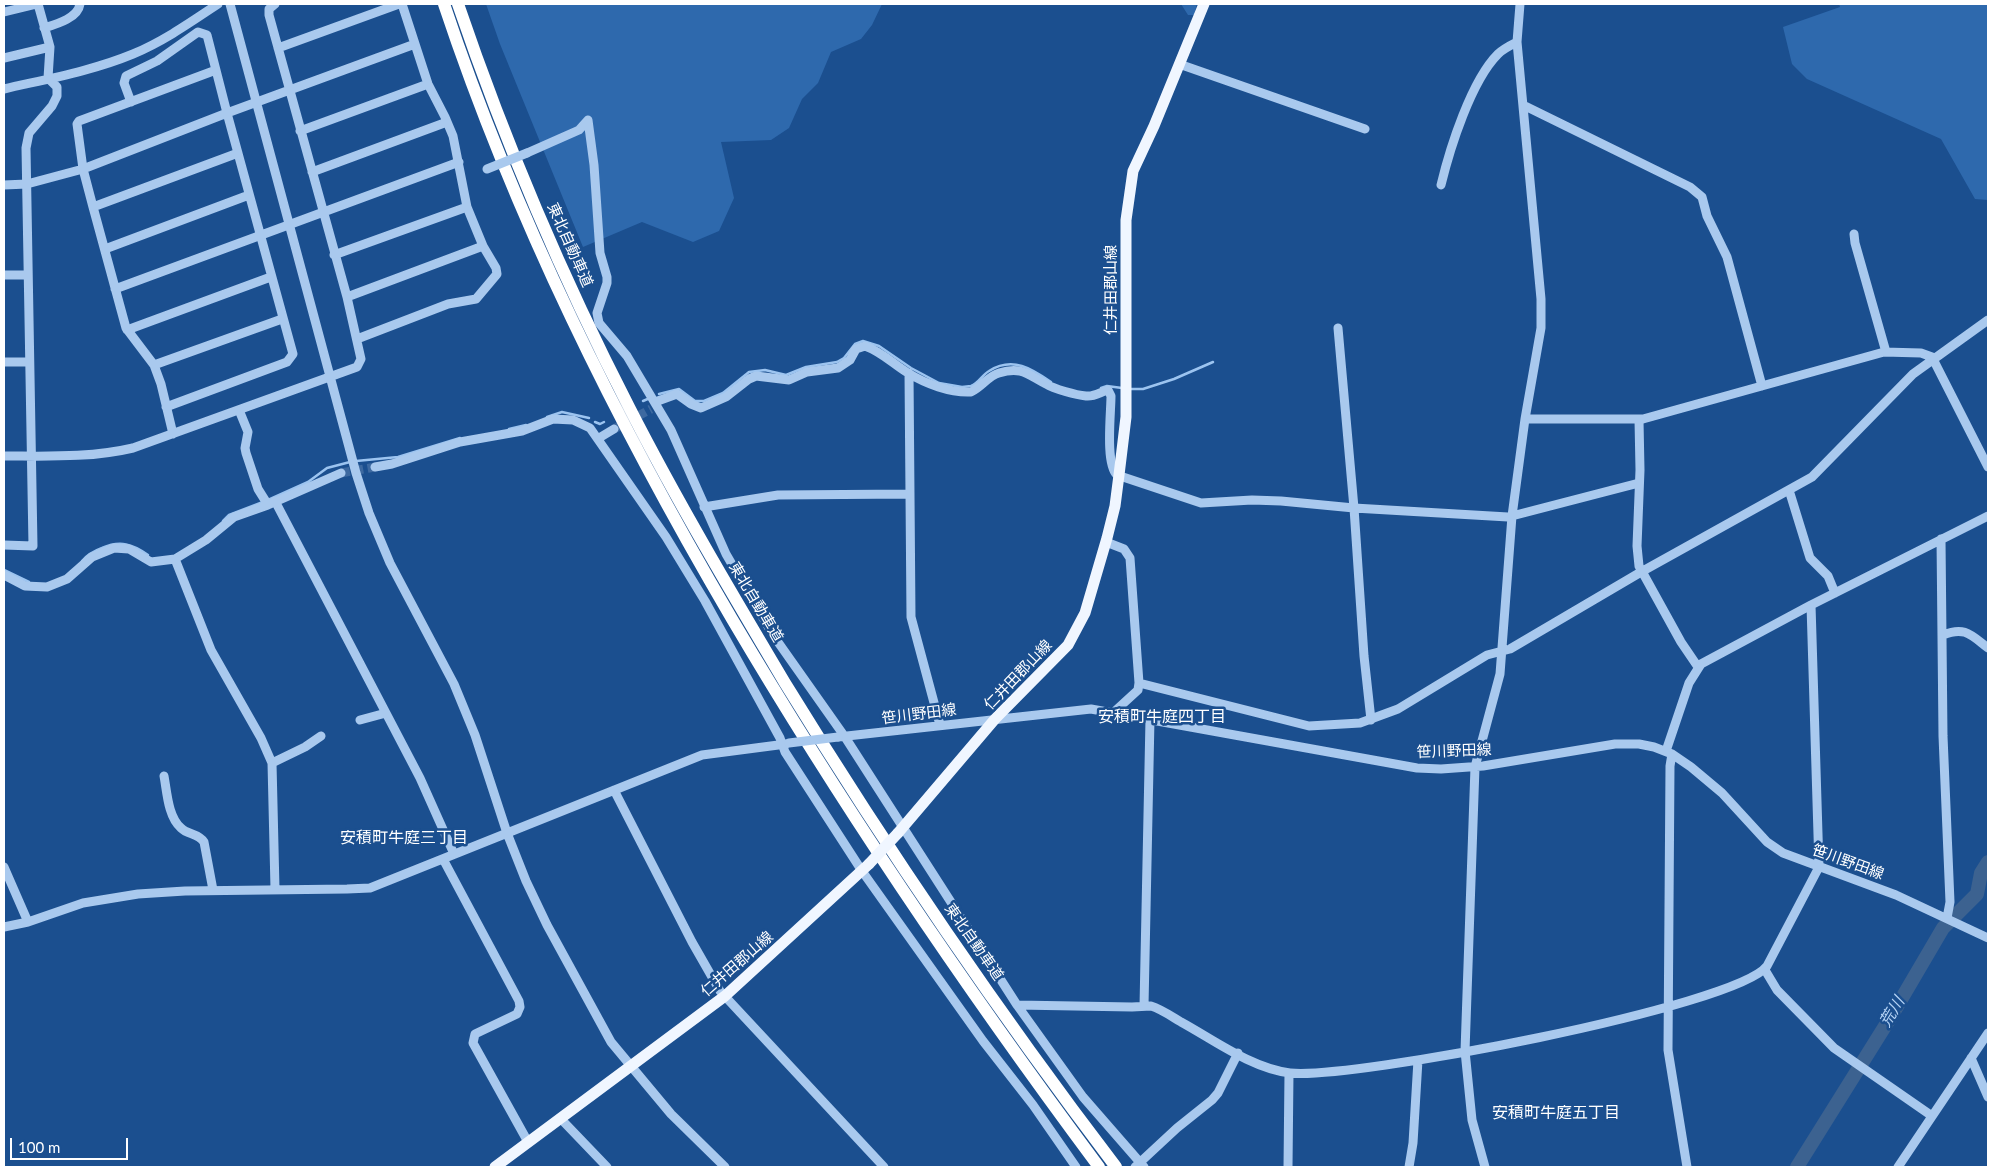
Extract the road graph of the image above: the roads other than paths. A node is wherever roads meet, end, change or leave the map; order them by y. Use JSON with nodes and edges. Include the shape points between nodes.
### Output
{"nodes":[{"id":1,"x":37,"y":4,"type":"edge"},
{"id":2,"x":80,"y":4,"type":"edge"},
{"id":3,"x":218,"y":4,"type":"edge"},
{"id":4,"x":230,"y":4,"type":"edge"},
{"id":5,"x":275,"y":4,"type":"edge"},
{"id":6,"x":400,"y":4,"type":"edge"},
{"id":7,"x":444,"y":4,"type":"edge"},
{"id":8,"x":458,"y":4,"type":"edge"},
{"id":9,"x":1204,"y":4,"type":"edge"},
{"id":10,"x":1520,"y":4,"type":"edge"},
{"id":11,"x":4,"y":12,"type":"edge"},
{"id":12,"x":44,"y":28,"type":"junction"},
{"id":13,"x":1518,"y":42,"type":"junction"},
{"id":14,"x":415,"y":44,"type":"junction"},
{"id":15,"x":50,"y":47,"type":"junction"},
{"id":16,"x":278,"y":48,"type":"junction"},
{"id":17,"x":4,"y":58,"type":"edge"},
{"id":18,"x":1179,"y":64,"type":"junction"},
{"id":19,"x":216,"y":70,"type":"junction"},
{"id":20,"x":48,"y":78,"type":"junction"},
{"id":21,"x":428,"y":84,"type":"junction"},
{"id":22,"x":4,"y":90,"type":"edge"},
{"id":23,"x":289,"y":90,"type":"junction"},
{"id":24,"x":257,"y":101,"type":"junction"},
{"id":25,"x":131,"y":102,"type":"junction"},
{"id":26,"x":1523,"y":105,"type":"junction"},
{"id":27,"x":227,"y":112,"type":"junction"},
{"id":28,"x":447,"y":122,"type":"junction"},
{"id":29,"x":1365,"y":129,"type":"dead end"},
{"id":30,"x":300,"y":131,"type":"junction"},
{"id":31,"x":238,"y":153,"type":"junction"},
{"id":32,"x":459,"y":162,"type":"junction"},
{"id":33,"x":83,"y":169,"type":"junction"},
{"id":34,"x":487,"y":169,"type":"dead end"},
{"id":35,"x":312,"y":172,"type":"junction"},
{"id":36,"x":27,"y":184,"type":"junction"},
{"id":37,"x":1441,"y":184,"type":"dead end"},
{"id":38,"x":4,"y":185,"type":"edge"},
{"id":39,"x":249,"y":195,"type":"junction"},
{"id":40,"x":93,"y":207,"type":"junction"},
{"id":41,"x":467,"y":207,"type":"junction"},
{"id":42,"x":322,"y":214,"type":"junction"},
{"id":43,"x":289,"y":226,"type":"junction"},
{"id":44,"x":1854,"y":234,"type":"dead end"},
{"id":45,"x":260,"y":236,"type":"junction"},
{"id":46,"x":483,"y":246,"type":"junction"},
{"id":47,"x":105,"y":249,"type":"junction"},
{"id":48,"x":334,"y":255,"type":"junction"},
{"id":49,"x":4,"y":275,"type":"edge"},
{"id":50,"x":28,"y":275,"type":"junction"},
{"id":51,"x":268,"y":278,"type":"dead end"},
{"id":52,"x":115,"y":289,"type":"junction"},
{"id":53,"x":347,"y":297,"type":"junction"},
{"id":54,"x":282,"y":319,"type":"junction"},
{"id":55,"x":1988,"y":320,"type":"edge"},
{"id":56,"x":1338,"y":328,"type":"dead end"},
{"id":57,"x":127,"y":330,"type":"junction"},
{"id":58,"x":357,"y":339,"type":"junction"},
{"id":59,"x":1886,"y":352,"type":"junction"},
{"id":60,"x":1932,"y":359,"type":"junction"},
{"id":61,"x":4,"y":362,"type":"edge"},
{"id":62,"x":29,"y":362,"type":"junction"},
{"id":63,"x":154,"y":365,"type":"junction"},
{"id":64,"x":909,"y":373,"type":"junction"},
{"id":65,"x":330,"y":378,"type":"junction"},
{"id":66,"x":1762,"y":386,"type":"junction"},
{"id":67,"x":655,"y":406,"type":"junction"},
{"id":68,"x":166,"y":407,"type":"junction"},
{"id":69,"x":238,"y":410,"type":"junction"},
{"id":70,"x":1525,"y":419,"type":"junction"},
{"id":71,"x":1639,"y":420,"type":"junction"},
{"id":72,"x":614,"y":429,"type":"tunnel mouth"},
{"id":73,"x":174,"y":434,"type":"junction"},
{"id":74,"x":598,"y":438,"type":"junction"},
{"id":75,"x":4,"y":456,"type":"edge"},
{"id":76,"x":32,"y":456,"type":"junction"},
{"id":77,"x":375,"y":467,"type":"tunnel mouth"},
{"id":78,"x":1988,"y":467,"type":"edge"},
{"id":79,"x":341,"y":473,"type":"tunnel mouth"},
{"id":80,"x":1120,"y":475,"type":"junction"},
{"id":81,"x":1639,"y":483,"type":"junction"},
{"id":82,"x":1788,"y":490,"type":"junction"},
{"id":83,"x":910,"y":494,"type":"junction"},
{"id":84,"x":272,"y":503,"type":"junction"},
{"id":85,"x":704,"y":506,"type":"junction"},
{"id":86,"x":1354,"y":508,"type":"junction"},
{"id":87,"x":1512,"y":516,"type":"junction"},
{"id":88,"x":1988,"y":516,"type":"edge"},
{"id":89,"x":1941,"y":539,"type":"junction"},
{"id":90,"x":1106,"y":542,"type":"junction"},
{"id":91,"x":4,"y":546,"type":"edge"},
{"id":92,"x":175,"y":559,"type":"junction"},
{"id":93,"x":1641,"y":572,"type":"junction"},
{"id":94,"x":4,"y":575,"type":"edge"},
{"id":95,"x":1836,"y":593,"type":"junction"},
{"id":96,"x":1812,"y":605,"type":"junction"},
{"id":97,"x":1943,"y":635,"type":"junction"},
{"id":98,"x":1988,"y":648,"type":"edge"},
{"id":99,"x":1502,"y":651,"type":"junction"},
{"id":100,"x":1698,"y":667,"type":"junction"},
{"id":101,"x":1139,"y":683,"type":"junction"},
{"id":102,"x":1114,"y":712,"type":"junction"},
{"id":103,"x":386,"y":713,"type":"junction"},
{"id":104,"x":995,"y":719,"type":"junction"},
{"id":105,"x":1150,"y":719,"type":"junction"},
{"id":106,"x":360,"y":720,"type":"dead end"},
{"id":107,"x":1371,"y":720,"type":"junction"},
{"id":108,"x":940,"y":725,"type":"junction"},
{"id":109,"x":320,"y":736,"type":"dead end"},
{"id":110,"x":841,"y":737,"type":"junction"},
{"id":111,"x":785,"y":744,"type":"junction"},
{"id":112,"x":1669,"y":753,"type":"junction"},
{"id":113,"x":272,"y":763,"type":"junction"},
{"id":114,"x":1475,"y":767,"type":"junction"},
{"id":115,"x":164,"y":776,"type":"dead end"},
{"id":116,"x":614,"y":790,"type":"junction"},
{"id":117,"x":900,"y":830,"type":"junction"},
{"id":118,"x":507,"y":833,"type":"junction"},
{"id":119,"x":454,"y":854,"type":"junction"},
{"id":120,"x":443,"y":858,"type":"junction"},
{"id":121,"x":1819,"y":866,"type":"junction"},
{"id":122,"x":4,"y":867,"type":"edge"},
{"id":123,"x":865,"y":867,"type":"junction"},
{"id":124,"x":213,"y":890,"type":"junction"},
{"id":125,"x":275,"y":890,"type":"junction"},
{"id":126,"x":1947,"y":918,"type":"junction"},
{"id":127,"x":28,"y":922,"type":"junction"},
{"id":128,"x":4,"y":927,"type":"edge"},
{"id":129,"x":1988,"y":938,"type":"edge"},
{"id":130,"x":1765,"y":970,"type":"junction"},
{"id":131,"x":725,"y":996,"type":"junction"},
{"id":132,"x":1017,"y":1005,"type":"junction"},
{"id":133,"x":1144,"y":1006,"type":"junction"},
{"id":134,"x":1668,"y":1007,"type":"junction"},
{"id":135,"x":1988,"y":1033,"type":"edge"},
{"id":136,"x":1465,"y":1051,"type":"junction"},
{"id":137,"x":1238,"y":1053,"type":"junction"},
{"id":138,"x":1971,"y":1058,"type":"junction"},
{"id":139,"x":1418,"y":1060,"type":"junction"},
{"id":140,"x":631,"y":1067,"type":"junction"},
{"id":141,"x":1289,"y":1073,"type":"junction"},
{"id":142,"x":1988,"y":1097,"type":"edge"},
{"id":143,"x":1932,"y":1116,"type":"junction"},
{"id":144,"x":560,"y":1118,"type":"junction"},
{"id":145,"x":528,"y":1142,"type":"junction"},
{"id":146,"x":1139,"y":1166,"type":"edge"},
{"id":147,"x":495,"y":1167,"type":"edge"},
{"id":148,"x":606,"y":1167,"type":"edge"},
{"id":149,"x":725,"y":1167,"type":"edge"},
{"id":150,"x":884,"y":1167,"type":"edge"},
{"id":151,"x":1076,"y":1167,"type":"edge"},
{"id":152,"x":1099,"y":1167,"type":"edge"},
{"id":153,"x":1116,"y":1167,"type":"edge"},
{"id":154,"x":1288,"y":1167,"type":"edge"},
{"id":155,"x":1409,"y":1167,"type":"edge"},
{"id":156,"x":1486,"y":1167,"type":"edge"},
{"id":157,"x":1687,"y":1167,"type":"edge"},
{"id":158,"x":1898,"y":1167,"type":"edge"}],
"edges":[{"from":1,"to":11,"type":"street"},
{"from":1,"to":12,"type":"street"},
{"from":2,"to":12,"type":"street","via":[[78,11],[60,24]]},
{"from":3,"to":20,"type":"street","via":[[176,32],[132,54]]},
{"from":4,"to":24,"type":"street"},
{"from":5,"to":16,"type":"street","via":[[269,9],[269,15]]},
{"from":6,"to":14,"type":"street"},
{"from":6,"to":16,"type":"street"},
{"from":7,"to":152,"type":"highway","name":"東北自動車道","via":[[466,69],[537,246],[617,413],[690,547],[786,709],[875,849],[967,985]]},
{"from":8,"to":153,"type":"highway","name":"東北自動車道","via":[[516,163],[564,274],[629,407],[702,542],[858,799],[976,975]]},
{"from":9,"to":18,"type":"main road","name":"仁井田郡山線"},
{"from":10,"to":13,"type":"street"},
{"from":12,"to":15,"type":"street"},
{"from":13,"to":26,"type":"street"},
{"from":13,"to":37,"type":"street","via":[[1499,52],[1488,65],[1458,127]]},
{"from":14,"to":21,"type":"street"},
{"from":14,"to":23,"type":"street"},
{"from":15,"to":17,"type":"street"},
{"from":15,"to":20,"type":"street"},
{"from":16,"to":23,"type":"street"},
{"from":18,"to":29,"type":"street"},
{"from":18,"to":80,"type":"main road","name":"仁井田郡山線","via":[[1133,171],[1129,198],[1126,220],[1126,417]]},
{"from":19,"to":25,"type":"street"},
{"from":19,"to":25,"type":"street","via":[[208,35],[198,32],[158,61],[126,76],[124,83]]},
{"from":19,"to":27,"type":"street"},
{"from":20,"to":22,"type":"street"},
{"from":20,"to":36,"type":"street","via":[[57,87],[57,96],[29,133]]},
{"from":21,"to":28,"type":"street"},
{"from":21,"to":30,"type":"street"},
{"from":23,"to":24,"type":"street"},
{"from":23,"to":30,"type":"street"},
{"from":24,"to":27,"type":"street"},
{"from":24,"to":43,"type":"street"},
{"from":25,"to":33,"type":"street","via":[[78,121]]},
{"from":26,"to":66,"type":"street","via":[[1690,187],[1700,195],[1728,257]]},
{"from":26,"to":70,"type":"street","via":[[1541,299],[1540,328]]},
{"from":27,"to":31,"type":"street"},
{"from":27,"to":33,"type":"street"},
{"from":28,"to":32,"type":"street"},
{"from":28,"to":35,"type":"street"},
{"from":30,"to":35,"type":"street"},
{"from":31,"to":39,"type":"street"},
{"from":31,"to":40,"type":"street"},
{"from":32,"to":41,"type":"street"},
{"from":32,"to":42,"type":"street"},
{"from":33,"to":36,"type":"street"},
{"from":33,"to":40,"type":"street"},
{"from":34,"to":67,"type":"street","bridge":true,"via":[[579,130],[588,120],[600,253],[607,277],[597,317],[627,356]]},
{"from":35,"to":42,"type":"street"},
{"from":36,"to":38,"type":"street"},
{"from":36,"to":50,"type":"street"},
{"from":39,"to":45,"type":"street"},
{"from":39,"to":47,"type":"street"},
{"from":40,"to":47,"type":"street"},
{"from":41,"to":46,"type":"street"},
{"from":41,"to":48,"type":"street"},
{"from":42,"to":43,"type":"street"},
{"from":42,"to":48,"type":"street"},
{"from":43,"to":45,"type":"street"},
{"from":43,"to":65,"type":"street"},
{"from":44,"to":59,"type":"street"},
{"from":45,"to":52,"type":"street"},
{"from":45,"to":54,"type":"street"},
{"from":46,"to":53,"type":"street"},
{"from":46,"to":58,"type":"street","via":[[497,274],[477,299],[448,304]]},
{"from":47,"to":52,"type":"street"},
{"from":48,"to":53,"type":"street"},
{"from":49,"to":50,"type":"street"},
{"from":50,"to":62,"type":"street"},
{"from":51,"to":57,"type":"street"},
{"from":52,"to":57,"type":"street"},
{"from":53,"to":58,"type":"street"},
{"from":54,"to":63,"type":"street"},
{"from":54,"to":68,"type":"street","via":[[293,354],[288,362]]},
{"from":55,"to":60,"type":"street"},
{"from":56,"to":86,"type":"street"},
{"from":57,"to":63,"type":"street"},
{"from":58,"to":65,"type":"street","via":[[361,359],[358,367]]},
{"from":59,"to":60,"type":"street","via":[[1921,353]]},
{"from":59,"to":66,"type":"street"},
{"from":60,"to":78,"type":"street"},
{"from":60,"to":82,"type":"street","via":[[1913,374],[1815,474]]},
{"from":61,"to":62,"type":"street"},
{"from":62,"to":76,"type":"street"},
{"from":63,"to":68,"type":"street"},
{"from":64,"to":67,"type":"street","via":[[882,354],[863,346],[838,368],[807,372],[789,380],[756,376],[726,397],[701,408],[677,394]]},
{"from":64,"to":80,"type":"street","via":[[940,388],[962,392],[976,390],[999,372],[1018,371],[1054,388],[1084,396],[1095,396],[1108,390],[1111,396],[1111,464],[1114,472]]},
{"from":64,"to":83,"type":"street"},
{"from":65,"to":69,"type":"street"},
{"from":65,"to":118,"type":"street","via":[[369,513],[390,563],[454,684],[475,735]]},
{"from":66,"to":71,"type":"street"},
{"from":67,"to":85,"type":"street","via":[[671,430]]},
{"from":68,"to":73,"type":"street"},
{"from":69,"to":73,"type":"street"},
{"from":69,"to":84,"type":"street","via":[[248,432],[246,450],[258,489]]},
{"from":70,"to":71,"type":"street"},
{"from":70,"to":87,"type":"street"},
{"from":71,"to":81,"type":"street"},
{"from":72,"to":74,"type":"street"},
{"from":73,"to":76,"type":"street","via":[[111,452]]},
{"from":74,"to":77,"type":"street","via":[[582,423],[553,419],[522,431],[460,442]]},
{"from":74,"to":111,"type":"street","via":[[666,537]]},
{"from":75,"to":76,"type":"street"},
{"from":76,"to":91,"type":"street","via":[[33,546]]},
{"from":79,"to":84,"type":"street"},
{"from":80,"to":86,"type":"street","via":[[1193,502],[1281,501]]},
{"from":80,"to":90,"type":"main road","name":"仁井田郡山線"},
{"from":81,"to":87,"type":"street"},
{"from":81,"to":93,"type":"street","via":[[1637,546]]},
{"from":82,"to":93,"type":"street"},
{"from":82,"to":95,"type":"street","via":[[1810,558],[1828,576]]},
{"from":83,"to":85,"type":"street","via":[[778,495]]},
{"from":83,"to":108,"type":"street","via":[[912,617]]},
{"from":84,"to":92,"type":"street","via":[[234,517]]},
{"from":84,"to":103,"type":"street"},
{"from":85,"to":110,"type":"street","via":[[746,590]]},
{"from":86,"to":87,"type":"street"},
{"from":86,"to":107,"type":"street"},
{"from":87,"to":99,"type":"street"},
{"from":88,"to":89,"type":"street"},
{"from":89,"to":95,"type":"street"},
{"from":89,"to":97,"type":"street"},
{"from":90,"to":101,"type":"street","via":[[1124,549],[1130,558]]},
{"from":90,"to":104,"type":"main road","name":"仁井田郡山線","via":[[1085,613],[1074,636]]},
{"from":92,"to":94,"type":"street","via":[[151,562],[129,549],[114,548],[92,557],[67,579],[47,587],[25,586]]},
{"from":92,"to":113,"type":"street","via":[[211,650]]},
{"from":93,"to":99,"type":"street"},
{"from":93,"to":100,"type":"street"},
{"from":95,"to":96,"type":"street"},
{"from":96,"to":100,"type":"street","via":[[1716,654]]},
{"from":96,"to":121,"type":"street"},
{"from":97,"to":98,"type":"street","via":[[1963,631]]},
{"from":97,"to":126,"type":"street","via":[[1942,727],[1950,902]]},
{"from":99,"to":107,"type":"street","via":[[1487,655],[1398,709]]},
{"from":99,"to":114,"type":"street","via":[[1500,674]]},
{"from":100,"to":112,"type":"street","via":[[1687,688]]},
{"from":101,"to":102,"type":"street","via":[[1138,690]]},
{"from":101,"to":107,"type":"street","via":[[1309,726],[1349,725]]},
{"from":102,"to":104,"type":"street","name":"笹川野田線","via":[[1091,709]]},
{"from":102,"to":105,"type":"street","name":"笹川野田線"},
{"from":103,"to":106,"type":"street"},
{"from":103,"to":119,"type":"street"},
{"from":104,"to":108,"type":"street","name":"笹川野田線"},
{"from":104,"to":117,"type":"main road","name":"仁井田郡山線"},
{"from":105,"to":114,"type":"street","name":"笹川野田線","via":[[1416,768]]},
{"from":105,"to":133,"type":"street"},
{"from":108,"to":110,"type":"street","name":"笹川野田線"},
{"from":109,"to":113,"type":"street"},
{"from":110,"to":111,"type":"street","name":"笹川野田線","bridge":true},
{"from":110,"to":117,"type":"street"},
{"from":111,"to":116,"type":"street","name":"笹川野田線","via":[[702,756]]},
{"from":111,"to":123,"type":"street"},
{"from":112,"to":114,"type":"street","name":"笹川野田線","via":[[1639,744],[1616,744]]},
{"from":112,"to":121,"type":"street","name":"笹川野田線","via":[[1722,793],[1767,842],[1783,853]]},
{"from":112,"to":134,"type":"street"},
{"from":113,"to":125,"type":"street"},
{"from":114,"to":136,"type":"street"},
{"from":115,"to":124,"type":"street","via":[[177,824],[204,842]]},
{"from":116,"to":118,"type":"street","name":"笹川野田線"},
{"from":116,"to":131,"type":"street","via":[[692,942]]},
{"from":117,"to":123,"type":"main road","name":"仁井田郡山線","bridge":true},
{"from":117,"to":132,"type":"street"},
{"from":118,"to":119,"type":"street","name":"笹川野田線"},
{"from":118,"to":140,"type":"street","via":[[548,926],[611,1042]]},
{"from":119,"to":120,"type":"street","name":"笹川野田線"},
{"from":120,"to":125,"type":"street","name":"笹川野田線","via":[[370,888]]},
{"from":120,"to":145,"type":"street","via":[[519,1001],[516,1014],[475,1034],[473,1043]]},
{"from":121,"to":126,"type":"street","name":"笹川野田線"},
{"from":121,"to":130,"type":"street"},
{"from":122,"to":127,"type":"street"},
{"from":123,"to":131,"type":"main road","name":"仁井田郡山線"},
{"from":123,"to":151,"type":"street","via":[[983,1041]]},
{"from":124,"to":125,"type":"street","name":"笹川野田線"},
{"from":124,"to":127,"type":"street","name":"笹川野田線","via":[[108,898]]},
{"from":126,"to":129,"type":"street","name":"笹川野田線"},
{"from":127,"to":128,"type":"street","name":"笹川野田線"},
{"from":130,"to":134,"type":"street","via":[[1739,983]]},
{"from":130,"to":143,"type":"street","via":[[1777,990],[1830,1045]]},
{"from":131,"to":140,"type":"main road","name":"仁井田郡山線"},
{"from":131,"to":150,"type":"street"},
{"from":132,"to":133,"type":"street"},
{"from":132,"to":146,"type":"street","via":[[1082,1097]]},
{"from":133,"to":137,"type":"street","via":[[1154,1006]]},
{"from":134,"to":136,"type":"street"},
{"from":134,"to":157,"type":"street","via":[[1668,1050]]},
{"from":135,"to":138,"type":"street"},
{"from":136,"to":139,"type":"street"},
{"from":136,"to":156,"type":"street","via":[[1472,1120]]},
{"from":137,"to":141,"type":"street"},
{"from":137,"to":146,"type":"street","via":[[1212,1100],[1177,1128]]},
{"from":138,"to":142,"type":"street"},
{"from":138,"to":143,"type":"street"},
{"from":139,"to":141,"type":"street","via":[[1326,1072]]},
{"from":139,"to":155,"type":"street"},
{"from":140,"to":144,"type":"main road","name":"仁井田郡山線"},
{"from":140,"to":149,"type":"street","via":[[671,1114]]},
{"from":141,"to":154,"type":"street"},
{"from":143,"to":158,"type":"street"},
{"from":144,"to":145,"type":"main road","name":"仁井田郡山線"},
{"from":144,"to":148,"type":"street"},
{"from":145,"to":147,"type":"main road","name":"仁井田郡山線"}]}
